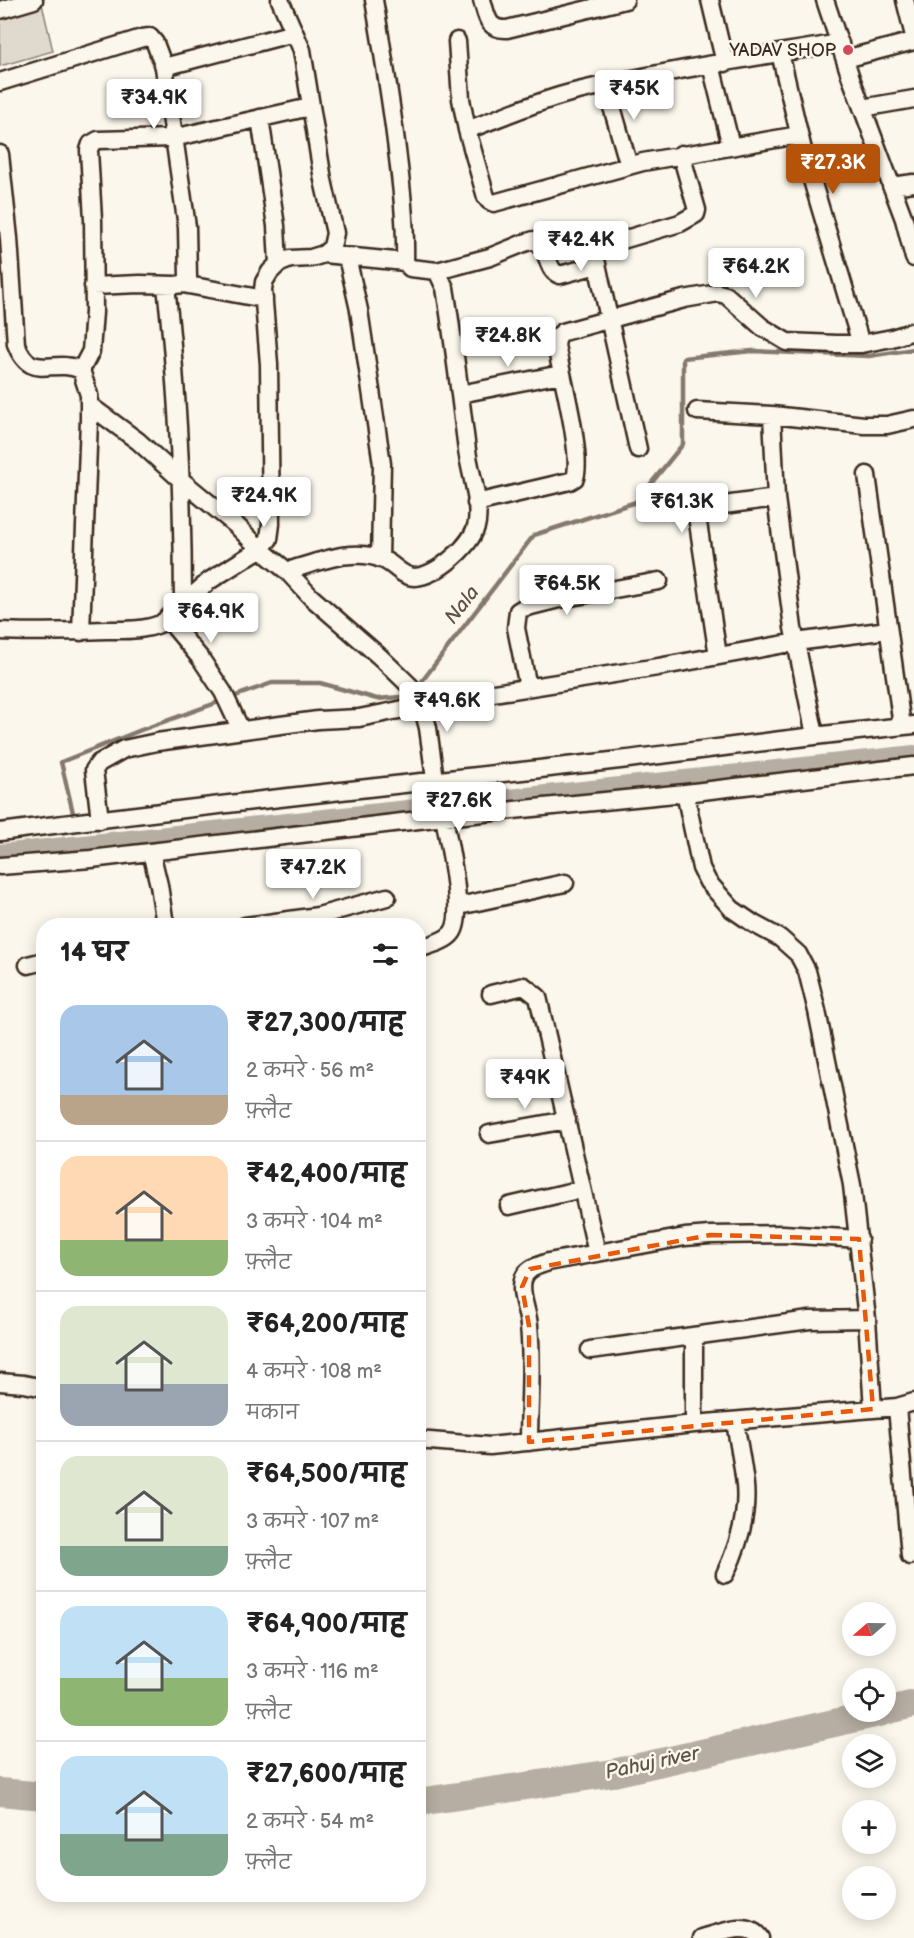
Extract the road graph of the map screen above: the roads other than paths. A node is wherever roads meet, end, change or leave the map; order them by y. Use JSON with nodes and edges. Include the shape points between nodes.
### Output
{"nodes":[{"id":1,"x":34,"y":0,"type":"edge"},
{"id":2,"x":280,"y":0,"type":"edge"},
{"id":3,"x":374,"y":0,"type":"edge"},
{"id":4,"x":482,"y":0,"type":"edge"},
{"id":5,"x":625,"y":0,"type":"edge"},
{"id":6,"x":710,"y":0,"type":"edge"},
{"id":7,"x":825,"y":0,"type":"edge"},
{"id":8,"x":905,"y":0,"type":"edge"},
{"id":9,"x":586,"y":5,"type":"edge"},
{"id":10,"x":0,"y":10,"type":"edge"},
{"id":11,"x":294,"y":33,"type":"junction"},
{"id":12,"x":914,"y":36,"type":"edge"},
{"id":13,"x":457,"y":41,"type":"dead end"},
{"id":14,"x":914,"y":41,"type":"edge"},
{"id":15,"x":842,"y":51,"type":"junction"},
{"id":16,"x":780,"y":53,"type":"junction"},
{"id":17,"x":718,"y":64,"type":"junction"},
{"id":18,"x":164,"y":67,"type":"junction"},
{"id":19,"x":0,"y":82,"type":"edge"},
{"id":20,"x":606,"y":86,"type":"junction"},
{"id":21,"x":914,"y":99,"type":"edge"},
{"id":22,"x":310,"y":107,"type":"junction"},
{"id":23,"x":862,"y":108,"type":"junction"},
{"id":24,"x":260,"y":118,"type":"junction"},
{"id":25,"x":467,"y":130,"type":"junction"},
{"id":26,"x":799,"y":135,"type":"junction"},
{"id":27,"x":172,"y":138,"type":"junction"},
{"id":28,"x":731,"y":146,"type":"junction"},
{"id":29,"x":0,"y":154,"type":"edge"},
{"id":30,"x":681,"y":154,"type":"junction"},
{"id":31,"x":629,"y":166,"type":"junction"},
{"id":32,"x":914,"y":183,"type":"edge"},
{"id":33,"x":891,"y":186,"type":"junction"},
{"id":34,"x":324,"y":254,"type":"junction"},
{"id":35,"x":347,"y":257,"type":"junction"},
{"id":36,"x":914,"y":258,"type":"edge"},
{"id":37,"x":405,"y":262,"type":"junction"},
{"id":38,"x":278,"y":264,"type":"junction"},
{"id":39,"x":597,"y":265,"type":"junction"},
{"id":40,"x":437,"y":271,"type":"junction"},
{"id":41,"x":183,"y":284,"type":"junction"},
{"id":42,"x":93,"y":286,"type":"junction"},
{"id":43,"x":166,"y":286,"type":"junction"},
{"id":44,"x":264,"y":299,"type":"junction"},
{"id":45,"x":609,"y":319,"type":"junction"},
{"id":46,"x":914,"y":331,"type":"edge"},
{"id":47,"x":861,"y":344,"type":"junction"},
{"id":48,"x":81,"y":370,"type":"junction"},
{"id":49,"x":561,"y":374,"type":"junction"},
{"id":50,"x":460,"y":394,"type":"junction"},
{"id":51,"x":89,"y":405,"type":"junction"},
{"id":52,"x":697,"y":411,"type":"dead end"},
{"id":53,"x":772,"y":415,"type":"junction"},
{"id":54,"x":914,"y":419,"type":"edge"},
{"id":55,"x":638,"y":448,"type":"dead end"},
{"id":56,"x":867,"y":475,"type":"dead end"},
{"id":57,"x":181,"y":480,"type":"junction"},
{"id":58,"x":776,"y":498,"type":"junction"},
{"id":59,"x":476,"y":502,"type":"junction"},
{"id":60,"x":260,"y":549,"type":"junction"},
{"id":61,"x":380,"y":559,"type":"junction"},
{"id":62,"x":287,"y":571,"type":"junction"},
{"id":63,"x":659,"y":581,"type":"dead end"},
{"id":64,"x":183,"y":605,"type":"junction"},
{"id":65,"x":168,"y":618,"type":"junction"},
{"id":66,"x":888,"y":630,"type":"junction"},
{"id":67,"x":0,"y":631,"type":"edge"},
{"id":68,"x":81,"y":632,"type":"junction"},
{"id":69,"x":796,"y":642,"type":"junction"},
{"id":70,"x":718,"y":656,"type":"junction"},
{"id":71,"x":528,"y":687,"type":"junction"},
{"id":72,"x":417,"y":697,"type":"junction"},
{"id":73,"x":908,"y":725,"type":"edge"},
{"id":74,"x":241,"y":730,"type":"junction"},
{"id":75,"x":815,"y":735,"type":"junction"},
{"id":76,"x":914,"y":766,"type":"edge"},
{"id":77,"x":435,"y":779,"type":"junction"},
{"id":78,"x":685,"y":793,"type":"junction"},
{"id":79,"x":444,"y":817,"type":"junction"},
{"id":80,"x":92,"y":821,"type":"junction"},
{"id":81,"x":0,"y":832,"type":"edge"},
{"id":82,"x":151,"y":852,"type":"junction"},
{"id":83,"x":0,"y":866,"type":"edge"},
{"id":84,"x":565,"y":883,"type":"dead end"},
{"id":85,"x":387,"y":897,"type":"dead end"},
{"id":86,"x":459,"y":906,"type":"junction"},
{"id":87,"x":164,"y":918,"type":"edge"},
{"id":88,"x":303,"y":918,"type":"edge"},
{"id":89,"x":426,"y":946,"type":"edge"},
{"id":90,"x":491,"y":994,"type":"dead end"},
{"id":91,"x":567,"y":1120,"type":"junction"},
{"id":92,"x":489,"y":1134,"type":"dead end"},
{"id":93,"x":582,"y":1189,"type":"junction"},
{"id":94,"x":509,"y":1206,"type":"dead end"},
{"id":95,"x":859,"y":1239,"type":"junction"},
{"id":96,"x":597,"y":1253,"type":"junction"},
{"id":97,"x":867,"y":1319,"type":"junction"},
{"id":98,"x":694,"y":1337,"type":"junction"},
{"id":99,"x":590,"y":1350,"type":"dead end"},
{"id":100,"x":0,"y":1382,"type":"edge"},
{"id":101,"x":36,"y":1386,"type":"edge"},
{"id":102,"x":914,"y":1402,"type":"edge"},
{"id":103,"x":873,"y":1409,"type":"junction"},
{"id":104,"x":897,"y":1413,"type":"junction"},
{"id":105,"x":735,"y":1421,"type":"junction"},
{"id":106,"x":694,"y":1424,"type":"junction"},
{"id":107,"x":914,"y":1433,"type":"edge"},
{"id":108,"x":426,"y":1441,"type":"edge"},
{"id":109,"x":529,"y":1442,"type":"junction"},
{"id":110,"x":910,"y":1556,"type":"dead end"},
{"id":111,"x":725,"y":1574,"type":"dead end"},
{"id":112,"x":702,"y":1938,"type":"edge"},
{"id":113,"x":760,"y":1938,"type":"edge"}],
"edges":[{"from":1,"to":10,"type":"street"},
{"from":2,"to":11,"type":"street"},
{"from":3,"to":37,"type":"street","via":[[400,170]]},
{"from":4,"to":9,"type":"street","via":[[491,25],[500,30]]},
{"from":5,"to":9,"type":"street"},
{"from":6,"to":17,"type":"street"},
{"from":7,"to":15,"type":"street"},
{"from":8,"to":12,"type":"street"},
{"from":11,"to":18,"type":"street"},
{"from":11,"to":22,"type":"street","via":[[302,50]]},
{"from":13,"to":25,"type":"street","via":[[460,99]]},
{"from":14,"to":15,"type":"street"},
{"from":15,"to":16,"type":"street"},
{"from":15,"to":23,"type":"street"},
{"from":16,"to":17,"type":"street"},
{"from":16,"to":26,"type":"street"},
{"from":17,"to":20,"type":"street"},
{"from":17,"to":28,"type":"street"},
{"from":18,"to":19,"type":"street","via":[[150,37]]},
{"from":18,"to":27,"type":"street"},
{"from":20,"to":25,"type":"street","via":[[541,102]]},
{"from":20,"to":31,"type":"street"},
{"from":21,"to":23,"type":"street"},
{"from":22,"to":24,"type":"street"},
{"from":22,"to":34,"type":"street","via":[[334,233],[332,247]]},
{"from":23,"to":33,"type":"street"},
{"from":24,"to":27,"type":"street"},
{"from":24,"to":38,"type":"street"},
{"from":25,"to":31,"type":"street","via":[[486,197],[494,203]]},
{"from":26,"to":28,"type":"street"},
{"from":26,"to":47,"type":"street"},
{"from":27,"to":41,"type":"street","via":[[187,227],[188,278]]},
{"from":27,"to":42,"type":"street","via":[[98,140],[91,144]]},
{"from":28,"to":30,"type":"street"},
{"from":29,"to":48,"type":"street","via":[[16,344],[21,357],[37,368],[70,365]]},
{"from":30,"to":31,"type":"street"},
{"from":30,"to":39,"type":"street","via":[[696,214],[680,223],[602,246],[596,250]]},
{"from":32,"to":33,"type":"street"},
{"from":33,"to":36,"type":"street"},
{"from":34,"to":35,"type":"street"},
{"from":34,"to":38,"type":"street"},
{"from":35,"to":37,"type":"street"},
{"from":35,"to":61,"type":"street","via":[[382,464]]},
{"from":37,"to":40,"type":"street","via":[[410,268]]},
{"from":38,"to":44,"type":"street","via":[[264,282]]},
{"from":39,"to":40,"type":"street","via":[[555,274],[542,244],[534,240]]},
{"from":39,"to":45,"type":"street"},
{"from":40,"to":50,"type":"street","via":[[445,288]]},
{"from":41,"to":43,"type":"street"},
{"from":41,"to":44,"type":"street"},
{"from":42,"to":43,"type":"street"},
{"from":42,"to":48,"type":"street","via":[[91,351]]},
{"from":43,"to":57,"type":"street"},
{"from":44,"to":60,"type":"street","via":[[271,524],[269,539]]},
{"from":45,"to":47,"type":"street","via":[[718,293],[726,295],[762,327],[787,342]]},
{"from":45,"to":49,"type":"street","via":[[558,336]]},
{"from":45,"to":55,"type":"street"},
{"from":46,"to":47,"type":"street"},
{"from":48,"to":51,"type":"street"},
{"from":49,"to":50,"type":"street"},
{"from":49,"to":59,"type":"street","via":[[577,452],[575,478]]},
{"from":50,"to":59,"type":"street"},
{"from":51,"to":57,"type":"street","via":[[138,441]]},
{"from":51,"to":68,"type":"street"},
{"from":52,"to":53,"type":"street"},
{"from":53,"to":54,"type":"street","via":[[864,425]]},
{"from":53,"to":58,"type":"street"},
{"from":56,"to":66,"type":"street"},
{"from":57,"to":60,"type":"street"},
{"from":57,"to":64,"type":"street"},
{"from":58,"to":69,"type":"street"},
{"from":58,"to":70,"type":"street","via":[[709,507],[701,509],[697,516]]},
{"from":59,"to":61,"type":"street","via":[[477,523],[471,537],[440,567],[415,577],[400,573]]},
{"from":60,"to":62,"type":"street"},
{"from":60,"to":64,"type":"street","via":[[209,581]]},
{"from":61,"to":62,"type":"street","via":[[351,555]]},
{"from":62,"to":72,"type":"street"},
{"from":63,"to":71,"type":"street","via":[[555,600],[518,611],[516,628]]},
{"from":64,"to":65,"type":"street"},
{"from":65,"to":68,"type":"street","via":[[153,627],[132,631]]},
{"from":65,"to":74,"type":"street","via":[[223,692]]},
{"from":66,"to":69,"type":"street"},
{"from":66,"to":73,"type":"street"},
{"from":67,"to":68,"type":"street"},
{"from":69,"to":70,"type":"street"},
{"from":69,"to":75,"type":"street"},
{"from":70,"to":71,"type":"street"},
{"from":71,"to":72,"type":"street"},
{"from":72,"to":74,"type":"street","via":[[359,718]]},
{"from":72,"to":77,"type":"street","via":[[428,728]]},
{"from":73,"to":75,"type":"street"},
{"from":74,"to":80,"type":"street","via":[[124,749],[99,763],[94,770]]},
{"from":75,"to":77,"type":"street"},
{"from":76,"to":78,"type":"street"},
{"from":77,"to":80,"type":"street"},
{"from":78,"to":79,"type":"street"},
{"from":78,"to":95,"type":"street","via":[[701,868],[708,882],[732,909],[780,938],[798,954],[807,970],[852,1185]]},
{"from":79,"to":82,"type":"street"},
{"from":79,"to":86,"type":"street"},
{"from":80,"to":81,"type":"street"},
{"from":82,"to":83,"type":"street"},
{"from":82,"to":87,"type":"street"},
{"from":84,"to":86,"type":"street"},
{"from":85,"to":88,"type":"street"},
{"from":86,"to":89,"type":"street","via":[[457,924],[451,934]]},
{"from":90,"to":91,"type":"street","via":[[524,986],[538,997]]},
{"from":91,"to":92,"type":"street"},
{"from":91,"to":93,"type":"street"},
{"from":93,"to":94,"type":"street"},
{"from":93,"to":96,"type":"street"},
{"from":95,"to":96,"type":"street","via":[[710,1235]]},
{"from":95,"to":97,"type":"street"},
{"from":96,"to":109,"type":"street","via":[[548,1262],[530,1269],[523,1278],[529,1326]]},
{"from":97,"to":98,"type":"street","via":[[810,1320]]},
{"from":97,"to":103,"type":"street"},
{"from":98,"to":99,"type":"street"},
{"from":98,"to":106,"type":"street"},
{"from":100,"to":101,"type":"street"},
{"from":102,"to":104,"type":"street"},
{"from":103,"to":104,"type":"street"},
{"from":103,"to":105,"type":"street"},
{"from":104,"to":107,"type":"street"},
{"from":104,"to":110,"type":"street"},
{"from":105,"to":106,"type":"street"},
{"from":105,"to":111,"type":"street","via":[[745,1512],[735,1554]]},
{"from":106,"to":109,"type":"street"},
{"from":108,"to":109,"type":"street","via":[[490,1446]]},
{"from":112,"to":113,"type":"street","via":[[749,1928]]}]}
